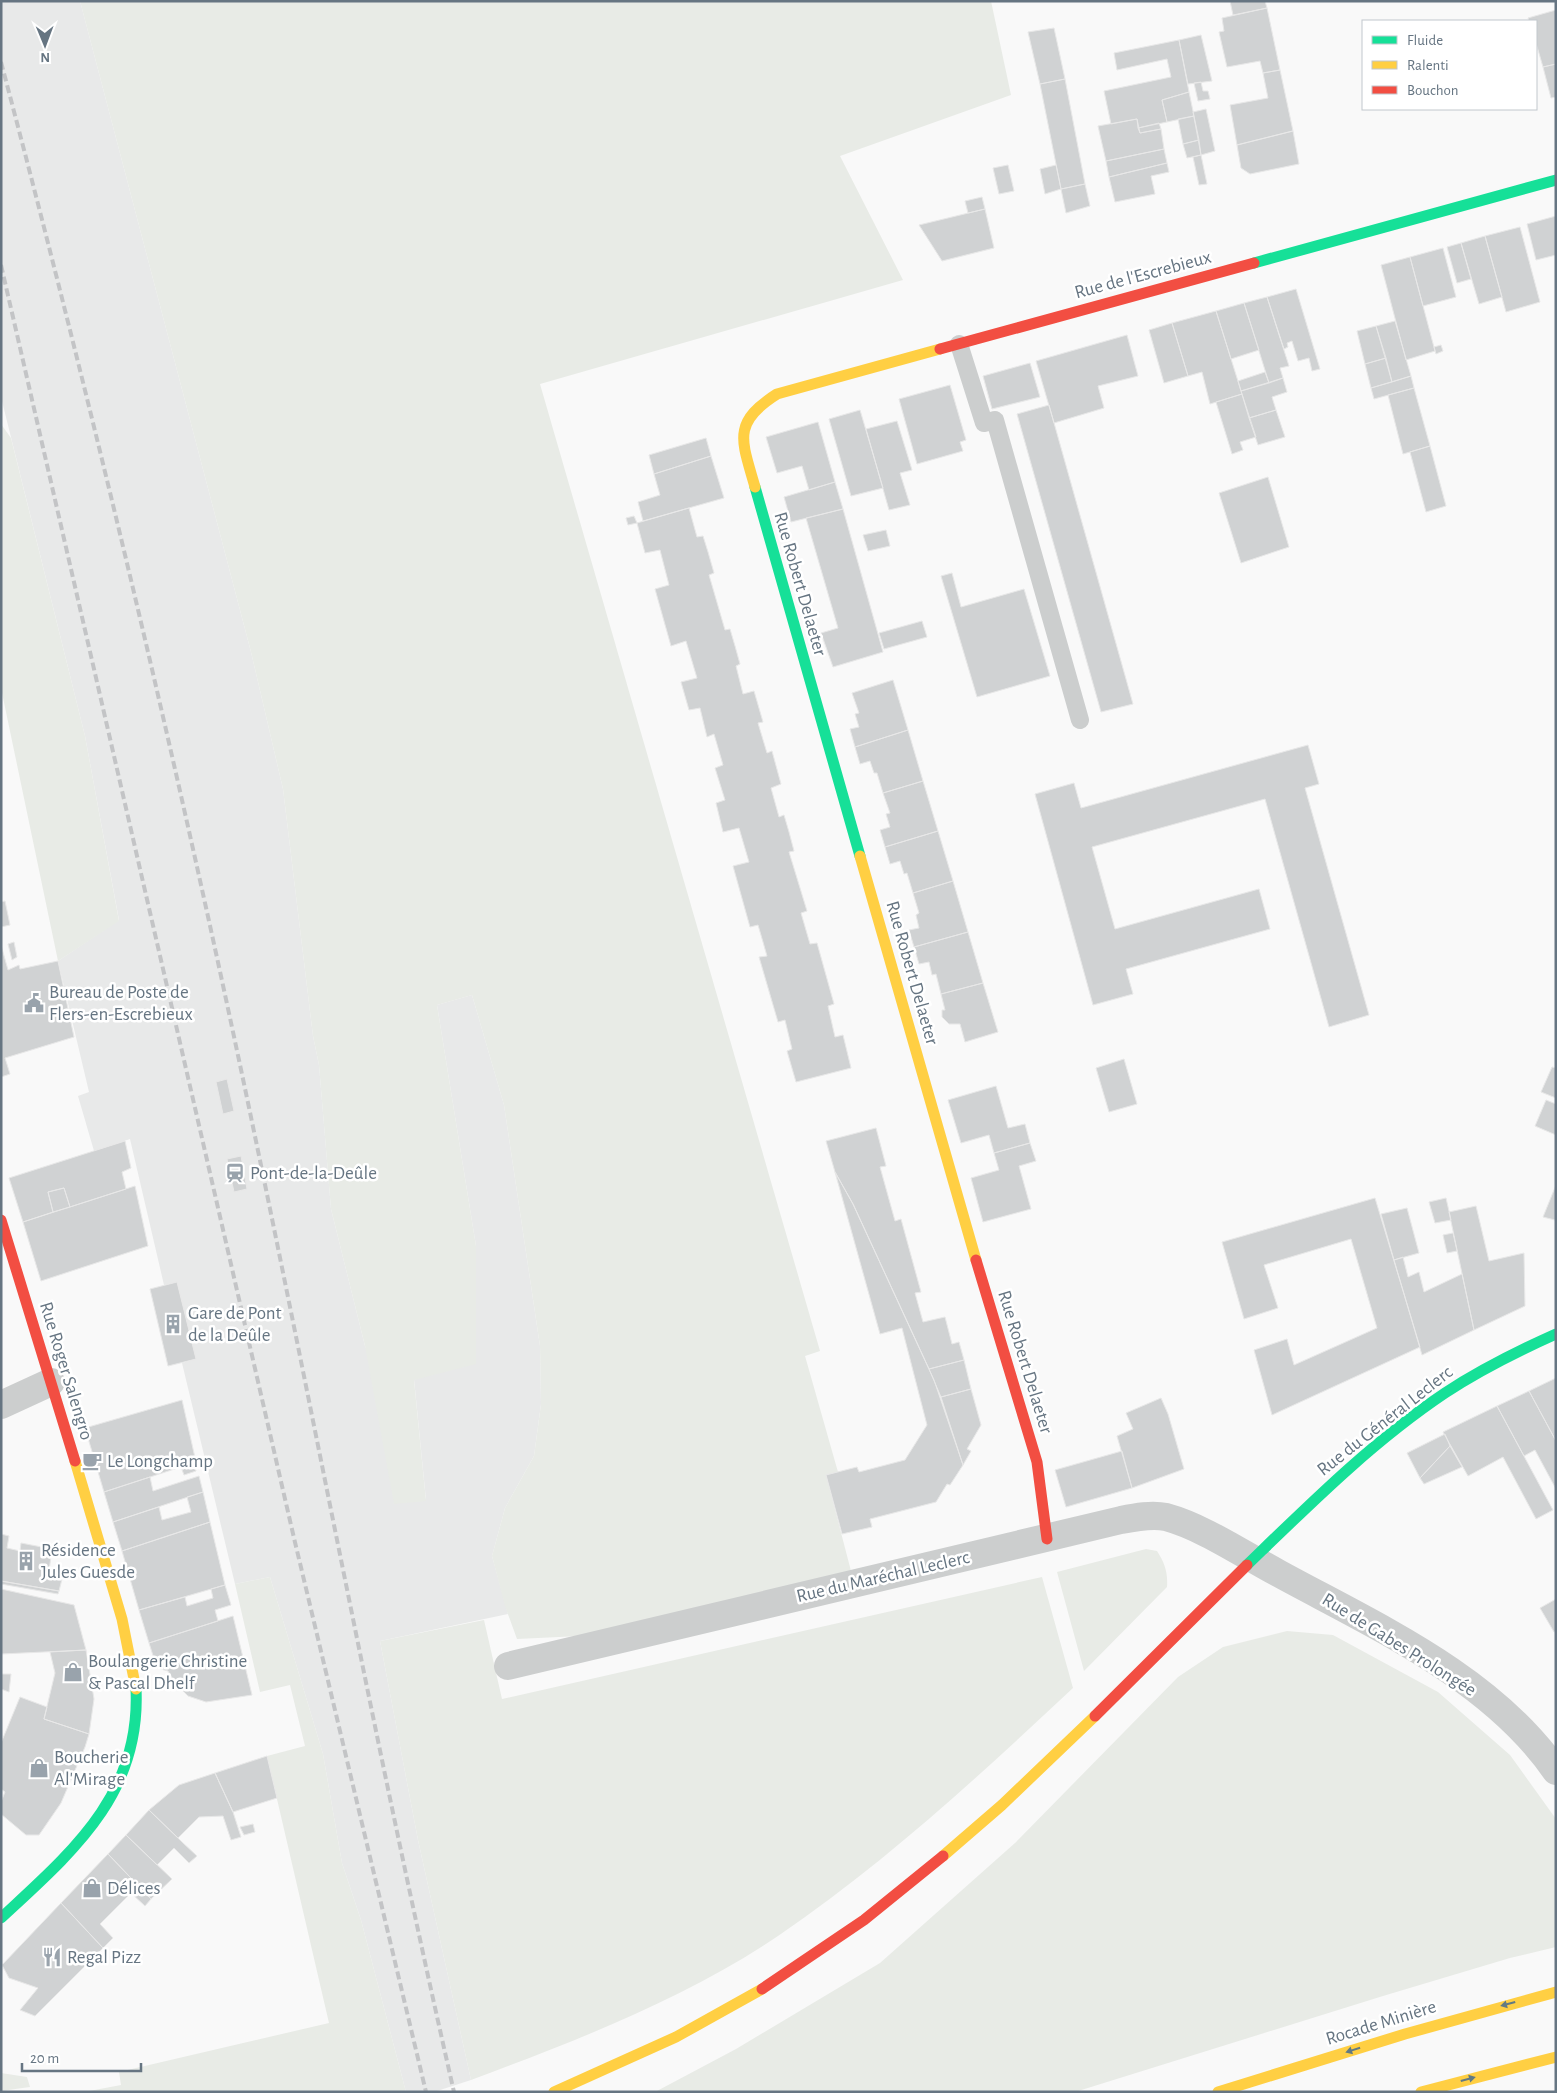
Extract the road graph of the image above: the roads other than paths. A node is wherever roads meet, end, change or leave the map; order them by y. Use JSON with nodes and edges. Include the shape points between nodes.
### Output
{"nodes":[{"id":1,"x":1556,"y":180,"type":"edge"},
{"id":2,"x":959,"y":344,"type":"junction"},
{"id":3,"x":746,"y":418,"type":"joint"},
{"id":4,"x":1080,"y":720,"type":"dead end"},
{"id":5,"x":1,"y":1220,"type":"edge"},
{"id":6,"x":1556,"y":1334,"type":"edge"},
{"id":7,"x":51,"y":1382,"type":"junction"},
{"id":8,"x":1,"y":1405,"type":"edge"},
{"id":9,"x":1047,"y":1539,"type":"junction"},
{"id":10,"x":1251,"y":1558,"type":"junction"},
{"id":11,"x":508,"y":1666,"type":"dead end"},
{"id":12,"x":1556,"y":1771,"type":"edge"},
{"id":13,"x":1,"y":1918,"type":"edge"},
{"id":14,"x":1556,"y":1992,"type":"edge"},
{"id":15,"x":1556,"y":2057,"type":"edge"},
{"id":16,"x":554,"y":2092,"type":"edge"},
{"id":17,"x":1218,"y":2092,"type":"edge"},
{"id":18,"x":1421,"y":2092,"type":"edge"}],
"edges":[{"from":1,"to":2,"type":"main road","name":"Rue de l'Escrebieux"},
{"from":2,"to":3,"type":"main road","name":"Rue de l'Escrebieux","via":[[777,394]]},
{"from":2,"to":4,"type":"lane","via":[[984,424],[995,420]]},
{"from":3,"to":9,"type":"main road","name":"Rue Robert Delaeter","via":[[742,433],[745,452],[963,1216],[1037,1462]]},
{"from":5,"to":7,"type":"main road","name":"Rue Roger Salengro"},
{"from":6,"to":10,"type":"main road","name":"Rue du Général Leclerc","via":[[1468,1378],[1411,1418],[1323,1490]]},
{"from":7,"to":8,"type":"street"},
{"from":7,"to":13,"type":"main road","name":"Rue Roger Salengro","via":[[118,1607],[135,1677],[136,1720],[119,1784],[82,1840]]},
{"from":9,"to":10,"type":"street","name":"Rue du Maréchal Leclerc","via":[[1122,1520],[1165,1517]]},
{"from":9,"to":11,"type":"street","name":"Rue du Maréchal Leclerc"},
{"from":10,"to":12,"type":"street","name":"Rue de Gabes Prolongée","via":[[1403,1643],[1468,1685],[1517,1727]]},
{"from":10,"to":16,"type":"main road","name":"Rue du Général Leclerc","via":[[1039,1768],[960,1843],[890,1901],[812,1957],[693,2028]]},
{"from":14,"to":17,"type":"main road","name":"Rocade Minière","one_way":true,"via":[[1405,2034]]},
{"from":18,"to":15,"type":"main road","one_way":true}]}
